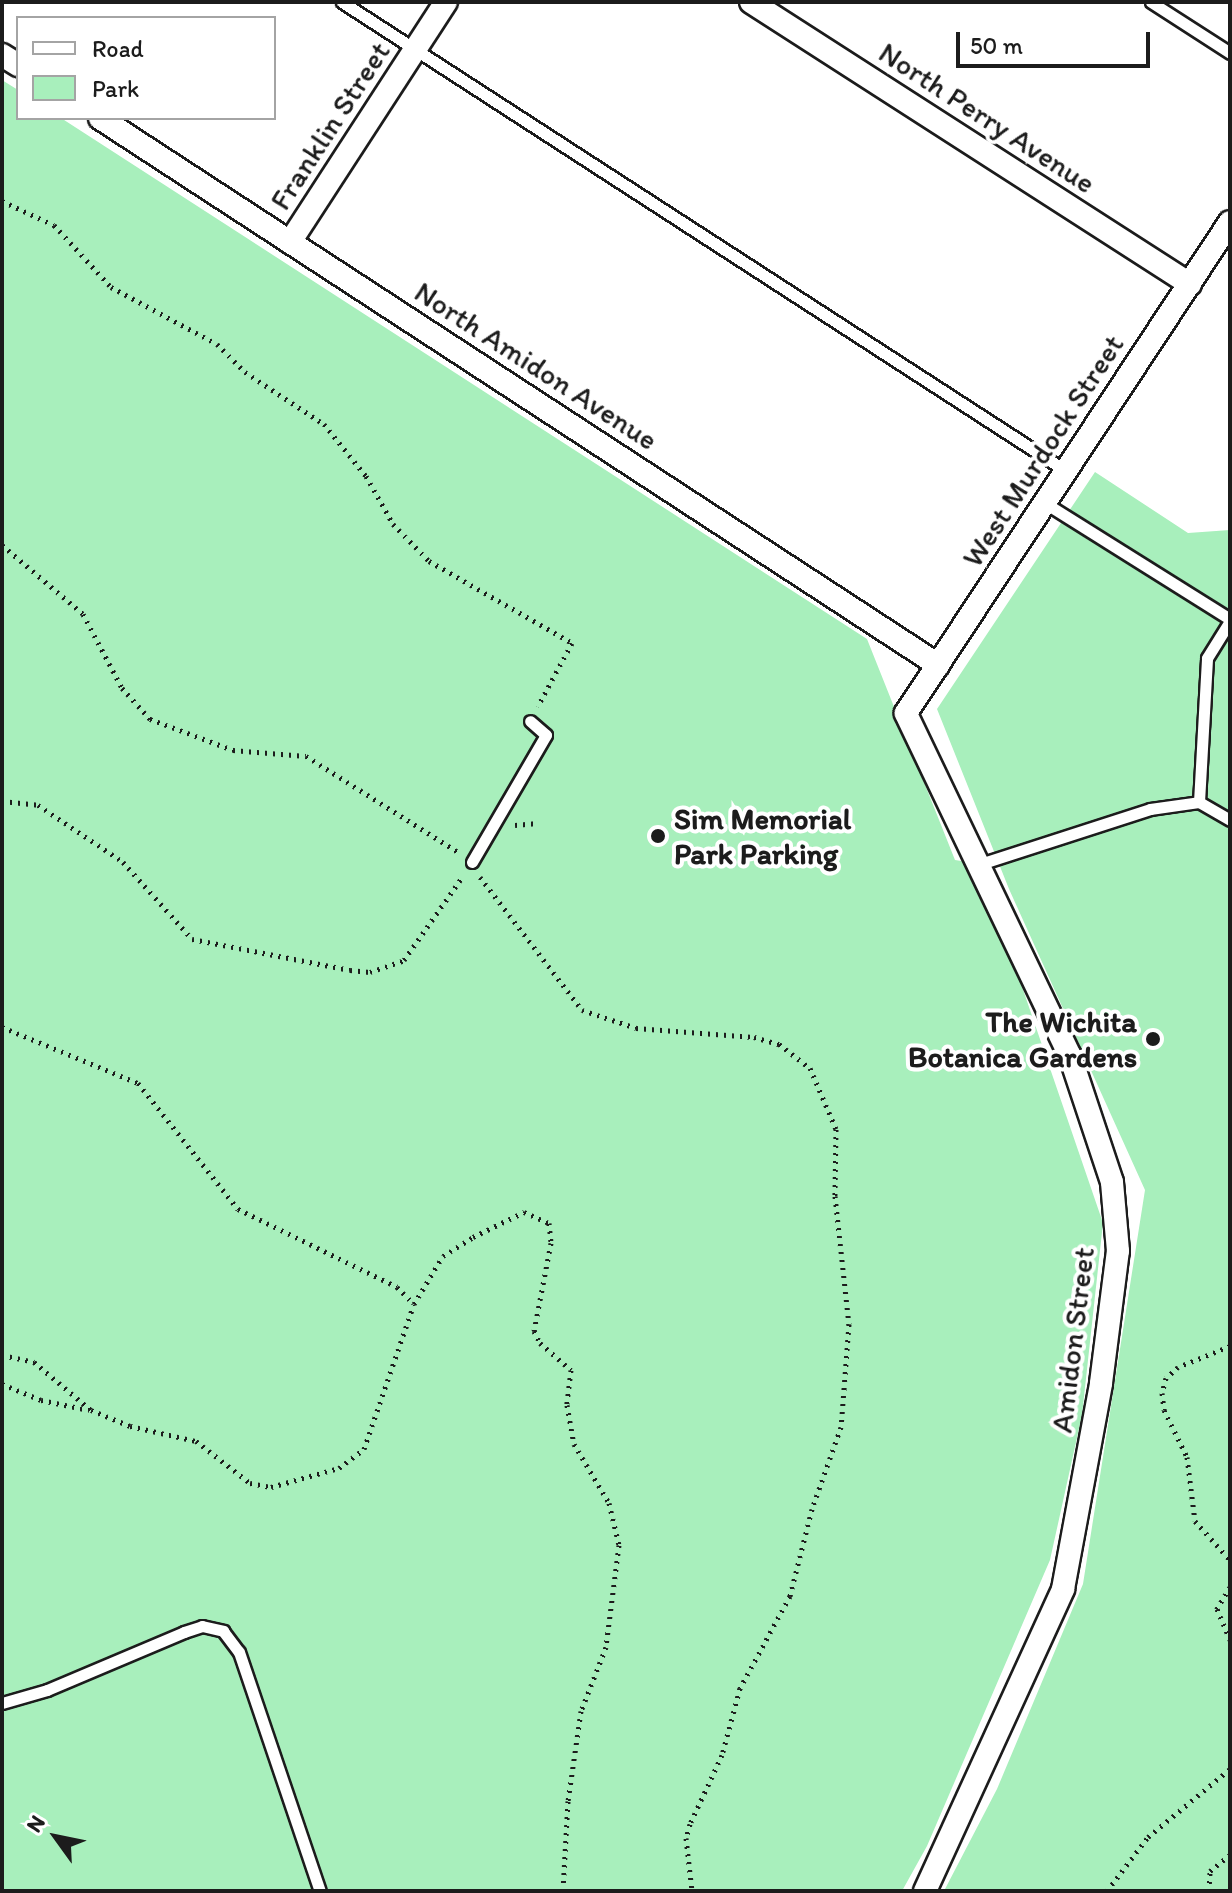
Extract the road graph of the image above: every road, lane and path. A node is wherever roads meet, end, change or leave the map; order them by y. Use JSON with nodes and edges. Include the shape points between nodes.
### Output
{"nodes":[{"id":1,"x":342,"y":2,"type":"edge"},
{"id":2,"x":446,"y":2,"type":"edge"},
{"id":3,"x":751,"y":2,"type":"edge"},
{"id":4,"x":1151,"y":2,"type":"edge"},
{"id":5,"x":415,"y":49,"type":"junction"},
{"id":6,"x":1230,"y":53,"type":"edge"},
{"id":7,"x":103,"y":120,"type":"edge"},
{"id":8,"x":2,"y":201,"type":"edge"},
{"id":9,"x":1230,"y":222,"type":"edge"},
{"id":10,"x":290,"y":242,"type":"junction"},
{"id":11,"x":1190,"y":284,"type":"junction"},
{"id":12,"x":1066,"y":471,"type":"junction"},
{"id":13,"x":1045,"y":503,"type":"junction"},
{"id":14,"x":2,"y":545,"type":"edge"},
{"id":15,"x":1230,"y":620,"type":"edge"},
{"id":16,"x":938,"y":665,"type":"junction"},
{"id":17,"x":906,"y":713,"type":"joint"},
{"id":18,"x":530,"y":721,"type":"joint"},
{"id":19,"x":2,"y":801,"type":"edge"},
{"id":20,"x":1199,"y":802,"type":"junction"},
{"id":21,"x":1230,"y":820,"type":"edge"},
{"id":22,"x":472,"y":862,"type":"junction"},
{"id":23,"x":980,"y":864,"type":"junction"},
{"id":24,"x":2,"y":1027,"type":"edge"},
{"id":25,"x":414,"y":1304,"type":"junction"},
{"id":26,"x":1230,"y":1346,"type":"edge"},
{"id":27,"x":2,"y":1355,"type":"edge"},
{"id":28,"x":2,"y":1384,"type":"edge"},
{"id":29,"x":91,"y":1410,"type":"junction"},
{"id":30,"x":1230,"y":1560,"type":"edge"},
{"id":31,"x":1230,"y":1587,"type":"edge"},
{"id":32,"x":1230,"y":1640,"type":"edge"},
{"id":33,"x":2,"y":1703,"type":"edge"},
{"id":34,"x":1230,"y":1769,"type":"edge"},
{"id":35,"x":1230,"y":1855,"type":"edge"},
{"id":36,"x":320,"y":1891,"type":"edge"},
{"id":37,"x":563,"y":1891,"type":"edge"},
{"id":38,"x":692,"y":1891,"type":"edge"},
{"id":39,"x":925,"y":1891,"type":"edge"},
{"id":40,"x":1107,"y":1891,"type":"edge"},
{"id":41,"x":1209,"y":1891,"type":"edge"}],
"edges":[{"from":1,"to":5,"type":"lane"},
{"from":2,"to":5,"type":"street","name":"Franklin Street"},
{"from":3,"to":11,"type":"street","name":"North Perry Avenue"},
{"from":4,"to":6,"type":"lane"},
{"from":5,"to":10,"type":"street","name":"Franklin Street"},
{"from":5,"to":12,"type":"lane"},
{"from":7,"to":10,"type":"street","name":"North Amidon Avenue"},
{"from":8,"to":18,"type":"path","via":[[54,225],[111,287],[217,344],[245,372],[324,424],[366,476],[393,524],[429,561],[572,643]]},
{"from":9,"to":11,"type":"street","name":"West Murdock Street"},
{"from":10,"to":16,"type":"street","name":"North Amidon Avenue"},
{"from":11,"to":12,"type":"street","name":"West Murdock Street"},
{"from":12,"to":13,"type":"street","name":"West Murdock Street"},
{"from":13,"to":15,"type":"lane"},
{"from":13,"to":16,"type":"street","name":"West Murdock Street"},
{"from":14,"to":22,"type":"path","via":[[83,614],[122,688],[150,719],[233,750],[306,756]]},
{"from":15,"to":20,"type":"lane","via":[[1207,658]]},
{"from":16,"to":17,"type":"street","name":"West Murdock Street"},
{"from":17,"to":23,"type":"street","name":"Amidon Street"},
{"from":18,"to":22,"type":"lane","via":[[546,735]]},
{"from":19,"to":22,"type":"path","via":[[38,805],[123,862],[192,939],[350,970],[370,972],[404,960]]},
{"from":20,"to":21,"type":"lane"},
{"from":20,"to":23,"type":"lane","via":[[1150,809]]},
{"from":22,"to":38,"type":"path","via":[[483,884],[582,1010],[636,1028],[754,1037],[779,1044],[810,1068],[836,1129],[835,1196],[849,1324],[841,1427],[812,1509],[790,1596],[740,1688],[722,1755],[690,1824],[686,1838]]},
{"from":23,"to":39,"type":"street","name":"Amidon Street","via":[[1070,1056],[1112,1182],[1118,1251],[1101,1383],[1063,1589]]},
{"from":24,"to":25,"type":"path","via":[[138,1083],[238,1209],[397,1287]]},
{"from":25,"to":29,"type":"path","via":[[364,1449],[314,1478],[271,1487],[250,1483],[196,1441],[130,1426]]},
{"from":25,"to":37,"type":"path","via":[[443,1256],[473,1237],[524,1212],[549,1223],[551,1243],[534,1331],[571,1370],[568,1420],[574,1444],[609,1503],[620,1558],[606,1647],[586,1687],[581,1711]]},
{"from":26,"to":30,"type":"path","via":[[1178,1367],[1166,1378],[1162,1393],[1164,1410],[1187,1457],[1195,1521]]},
{"from":27,"to":29,"type":"path","via":[[34,1362]]},
{"from":28,"to":29,"type":"path","via":[[41,1400]]},
{"from":31,"to":32,"type":"path","via":[[1217,1609]]},
{"from":33,"to":36,"type":"lane","via":[[47,1690],[202,1626],[223,1631],[239,1652]]},
{"from":34,"to":40,"type":"path","via":[[1148,1837]]},
{"from":35,"to":41,"type":"path","via":[[1210,1871]]}]}
